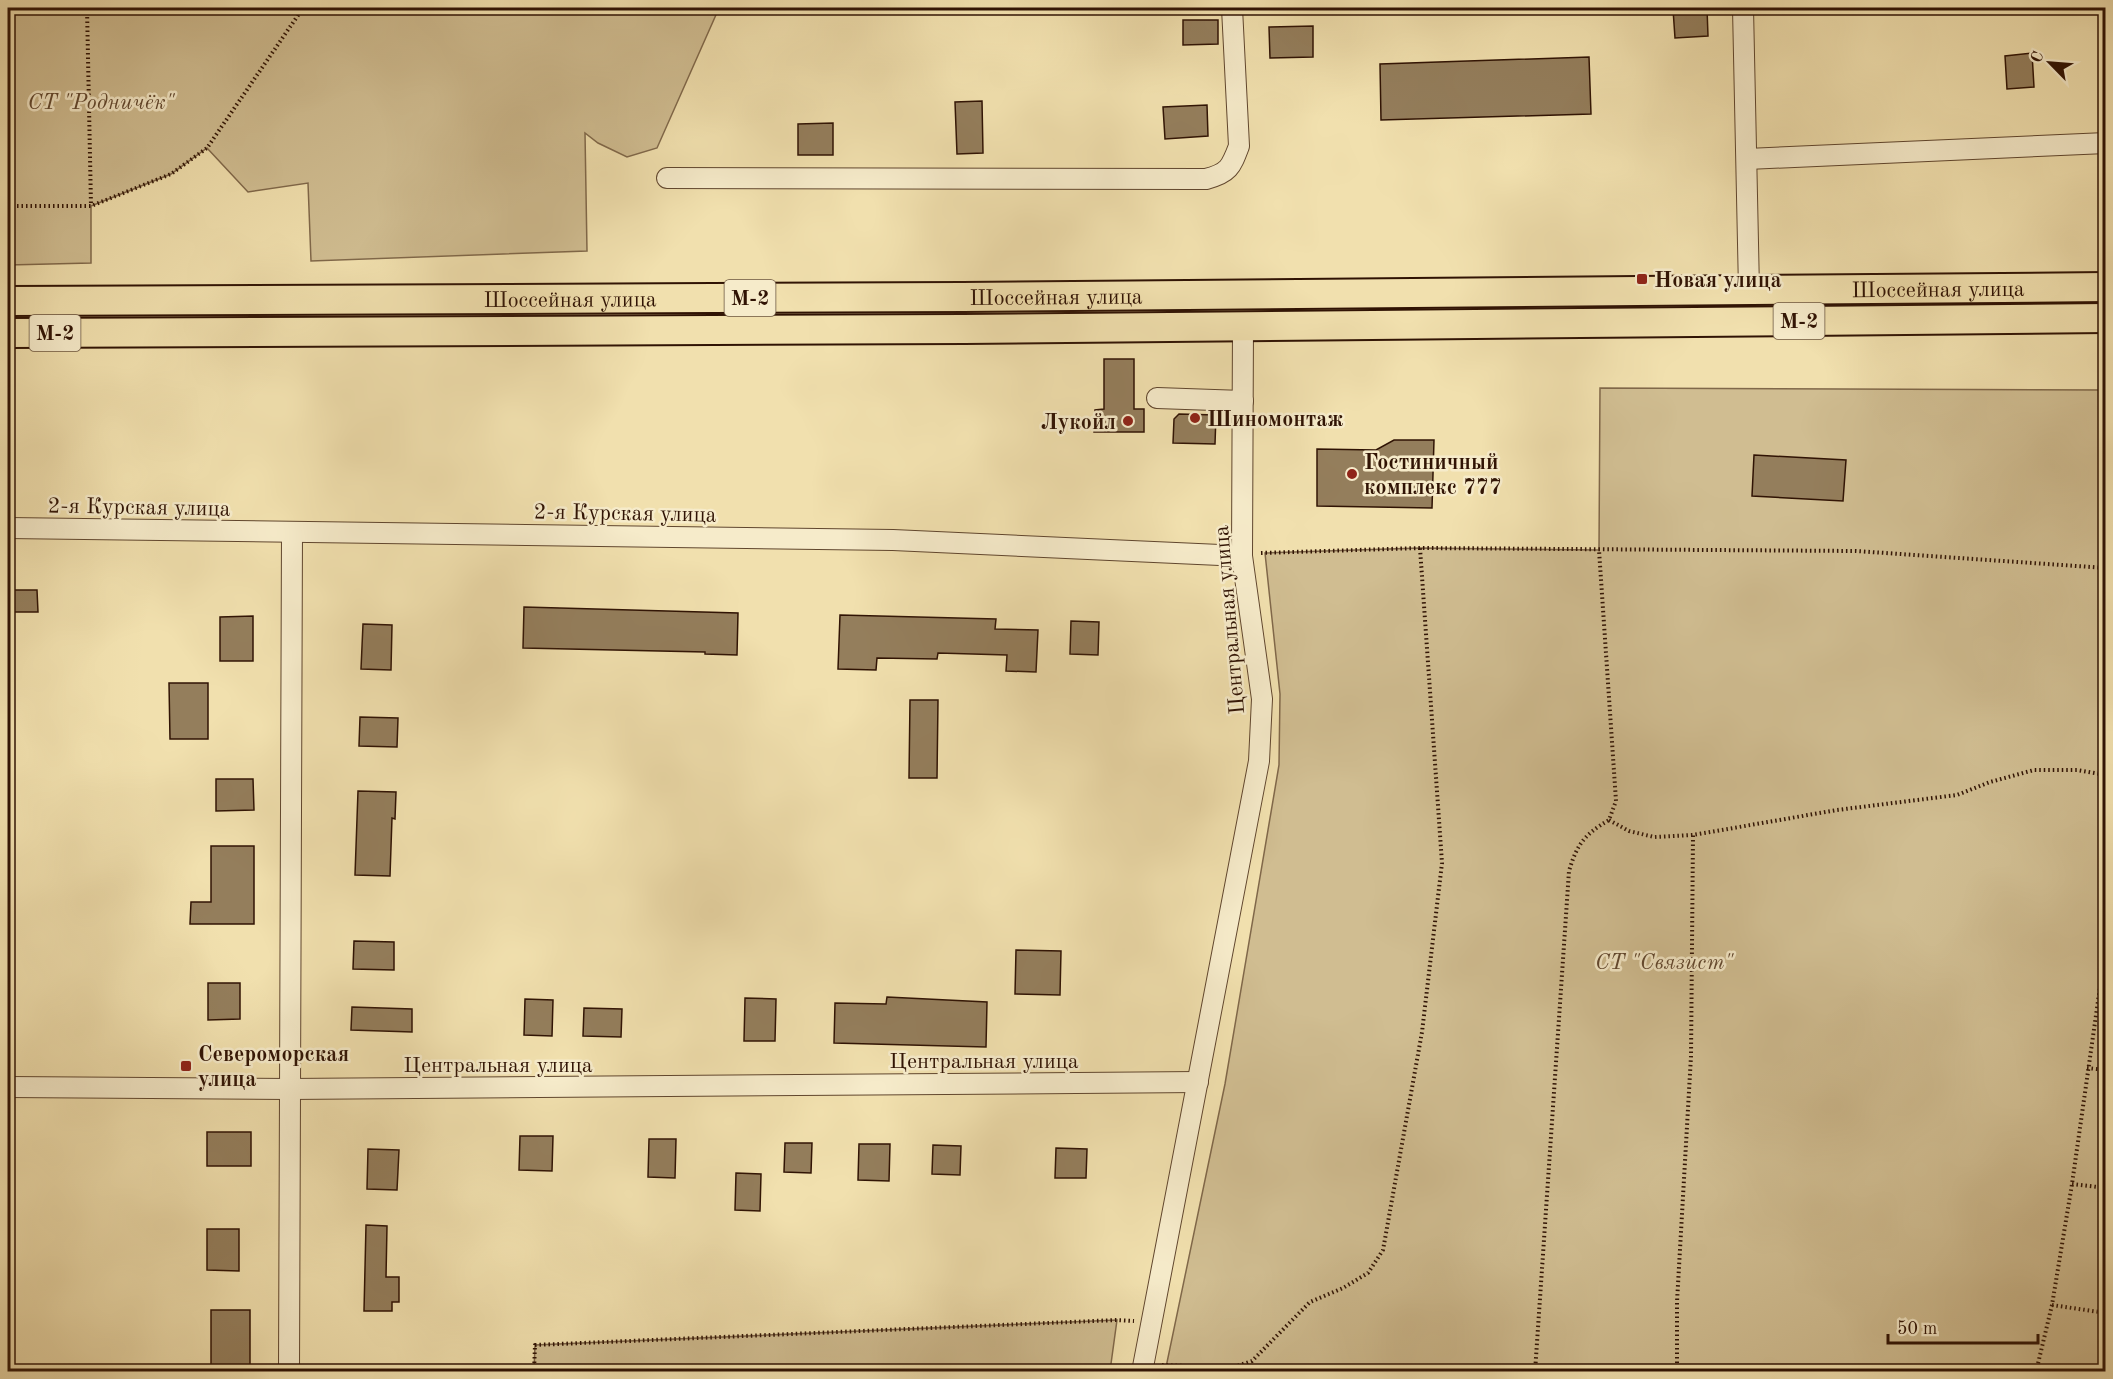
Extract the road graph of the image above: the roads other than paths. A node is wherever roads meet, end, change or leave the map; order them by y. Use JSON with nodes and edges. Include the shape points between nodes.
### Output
{"nodes":[{"id":1,"x":1232,"y":8,"type":"edge"},
{"id":2,"x":1743,"y":8,"type":"edge"},
{"id":3,"x":2106,"y":143,"type":"edge"},
{"id":4,"x":1747,"y":159,"type":"junction"},
{"id":5,"x":667,"y":178,"type":"dead end"},
{"id":6,"x":2106,"y":287,"type":"edge"},
{"id":7,"x":1749,"y":290,"type":"junction"},
{"id":8,"x":8,"y":302,"type":"edge"},
{"id":9,"x":2106,"y":318,"type":"edge"},
{"id":10,"x":1243,"y":326,"type":"junction"},
{"id":11,"x":8,"y":333,"type":"edge"},
{"id":12,"x":1157,"y":398,"type":"dead end"},
{"id":13,"x":1243,"y":401,"type":"junction"},
{"id":14,"x":8,"y":528,"type":"edge"},
{"id":15,"x":292,"y":532,"type":"junction"},
{"id":16,"x":1242,"y":556,"type":"junction"},
{"id":17,"x":1198,"y":1082,"type":"junction"},
{"id":18,"x":8,"y":1087,"type":"edge"},
{"id":19,"x":289,"y":1089,"type":"junction"},
{"id":20,"x":1143,"y":1368,"type":"edge"},
{"id":21,"x":289,"y":1371,"type":"edge"}],
"edges":[{"from":1,"to":5,"type":"street","via":[[1239,146],[1222,175],[1206,179]]},
{"from":2,"to":4,"type":"street"},
{"from":3,"to":4,"type":"street"},
{"from":4,"to":7,"type":"street"},
{"from":6,"to":7,"type":"highway","name":"Шоссейная улица","number":"М-2"},
{"from":7,"to":8,"type":"highway","name":"Шоссейная улица","number":"М-2"},
{"from":9,"to":10,"type":"highway","name":"Шоссейная улица","number":"М-2"},
{"from":10,"to":11,"type":"highway","name":"Шоссейная улица","number":"М-2"},
{"from":10,"to":13,"type":"street","name":"Центральная улица"},
{"from":12,"to":13,"type":"street"},
{"from":13,"to":16,"type":"street","name":"Центральная улица"},
{"from":14,"to":15,"type":"street","name":"2-я Курская улица"},
{"from":15,"to":16,"type":"street","name":"2-я Курская улица","via":[[893,540]]},
{"from":15,"to":19,"type":"street"},
{"from":16,"to":17,"type":"street","name":"Центральная улица","via":[[1262,699],[1259,761]]},
{"from":17,"to":19,"type":"street","name":"Центральная улица"},
{"from":17,"to":20,"type":"street"},
{"from":18,"to":19,"type":"street","name":"Центральная улица"},
{"from":19,"to":21,"type":"street"}]}
